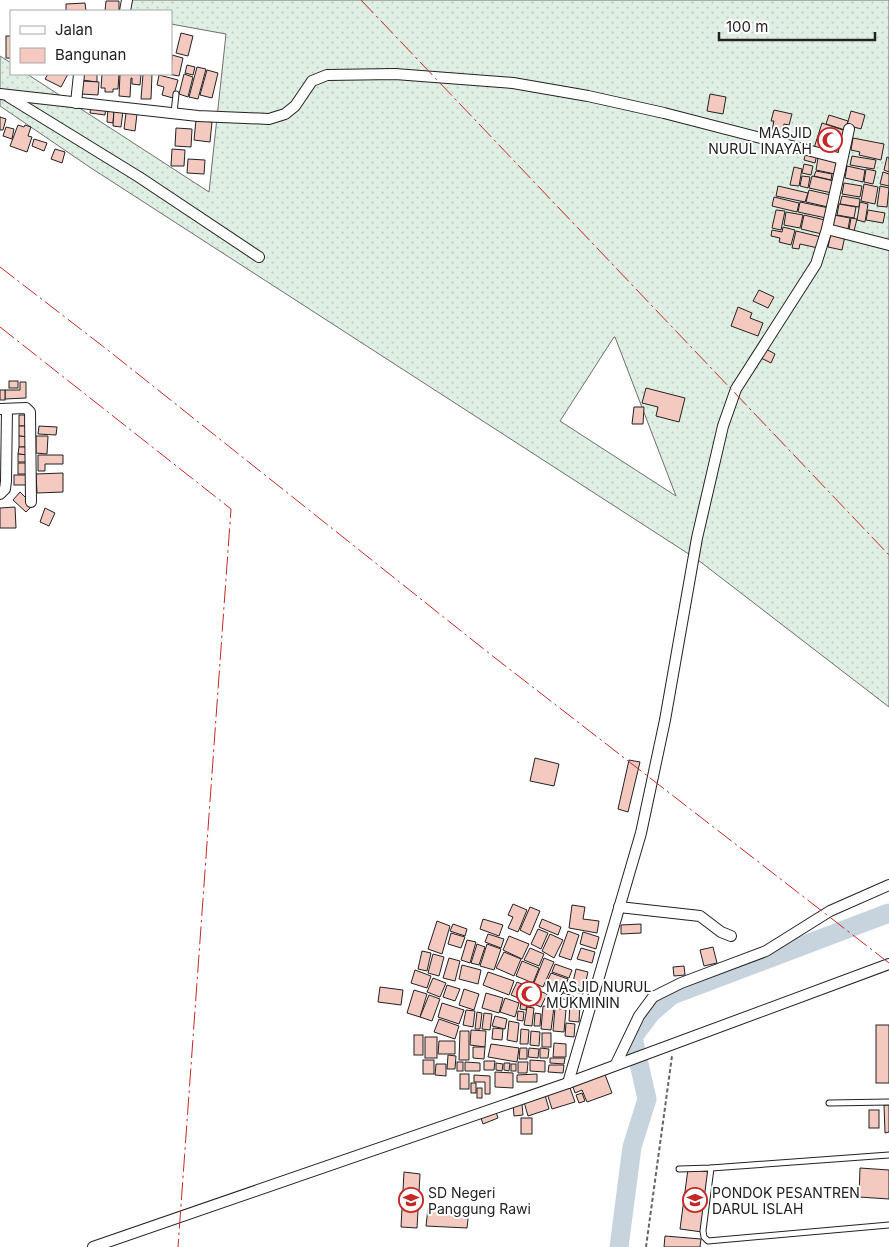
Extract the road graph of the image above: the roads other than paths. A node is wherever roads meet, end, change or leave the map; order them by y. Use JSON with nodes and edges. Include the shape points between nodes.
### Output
{"nodes":[{"id":1,"x":79,"y":75,"type":"edge"},
{"id":2,"x":2,"y":93,"type":"edge"},
{"id":3,"x":176,"y":94,"type":"dead end"},
{"id":4,"x":76,"y":103,"type":"junction"},
{"id":5,"x":174,"y":113,"type":"junction"},
{"id":6,"x":849,"y":129,"type":"dead end"},
{"id":7,"x":842,"y":159,"type":"junction"},
{"id":8,"x":827,"y":229,"type":"junction"},
{"id":9,"x":889,"y":245,"type":"edge"},
{"id":10,"x":259,"y":257,"type":"dead end"},
{"id":11,"x":4,"y":409,"type":"edge"},
{"id":12,"x":4,"y":453,"type":"edge"},
{"id":13,"x":0,"y":494,"type":"edge"},
{"id":14,"x":31,"y":502,"type":"dead end"},
{"id":15,"x":889,"y":885,"type":"edge"},
{"id":16,"x":619,"y":907,"type":"junction"},
{"id":17,"x":731,"y":936,"type":"dead end"},
{"id":18,"x":889,"y":964,"type":"edge"},
{"id":19,"x":564,"y":996,"type":"dead end"},
{"id":20,"x":590,"y":1006,"type":"junction"},
{"id":21,"x":620,"y":1063,"type":"junction"},
{"id":22,"x":568,"y":1083,"type":"junction"},
{"id":23,"x":889,"y":1102,"type":"edge"},
{"id":24,"x":829,"y":1103,"type":"dead end"},
{"id":25,"x":889,"y":1156,"type":"edge"},
{"id":26,"x":679,"y":1168,"type":"dead end"},
{"id":27,"x":711,"y":1168,"type":"junction"},
{"id":28,"x":889,"y":1224,"type":"edge"},
{"id":29,"x":93,"y":1247,"type":"edge"}],
"edges":[{"from":1,"to":4,"type":"street"},
{"from":2,"to":4,"type":"street"},
{"from":2,"to":10,"type":"street","via":[[139,177]]},
{"from":3,"to":5,"type":"lane"},
{"from":4,"to":5,"type":"street"},
{"from":5,"to":7,"type":"street","via":[[229,119],[269,119],[285,114],[295,106],[312,81],[327,75],[395,74],[513,83],[588,96]]},
{"from":6,"to":7,"type":"street"},
{"from":7,"to":8,"type":"street"},
{"from":8,"to":9,"type":"street"},
{"from":8,"to":16,"type":"street","via":[[816,264],[736,390],[723,426],[697,538],[665,720],[641,833]]},
{"from":11,"to":12,"type":"street"},
{"from":11,"to":14,"type":"street","via":[[26,408],[30,412]]},
{"from":12,"to":13,"type":"street","via":[[5,489]]},
{"from":15,"to":21,"type":"street","via":[[830,911],[766,951],[680,983],[653,997],[639,1016]]},
{"from":16,"to":17,"type":"street","via":[[700,916]]},
{"from":16,"to":20,"type":"street"},
{"from":18,"to":21,"type":"street"},
{"from":19,"to":20,"type":"lane"},
{"from":20,"to":22,"type":"street"},
{"from":21,"to":22,"type":"street"},
{"from":22,"to":29,"type":"street"},
{"from":23,"to":24,"type":"lane"},
{"from":25,"to":27,"type":"lane"},
{"from":26,"to":27,"type":"lane"},
{"from":27,"to":28,"type":"lane","via":[[703,1231],[708,1241]]}]}
